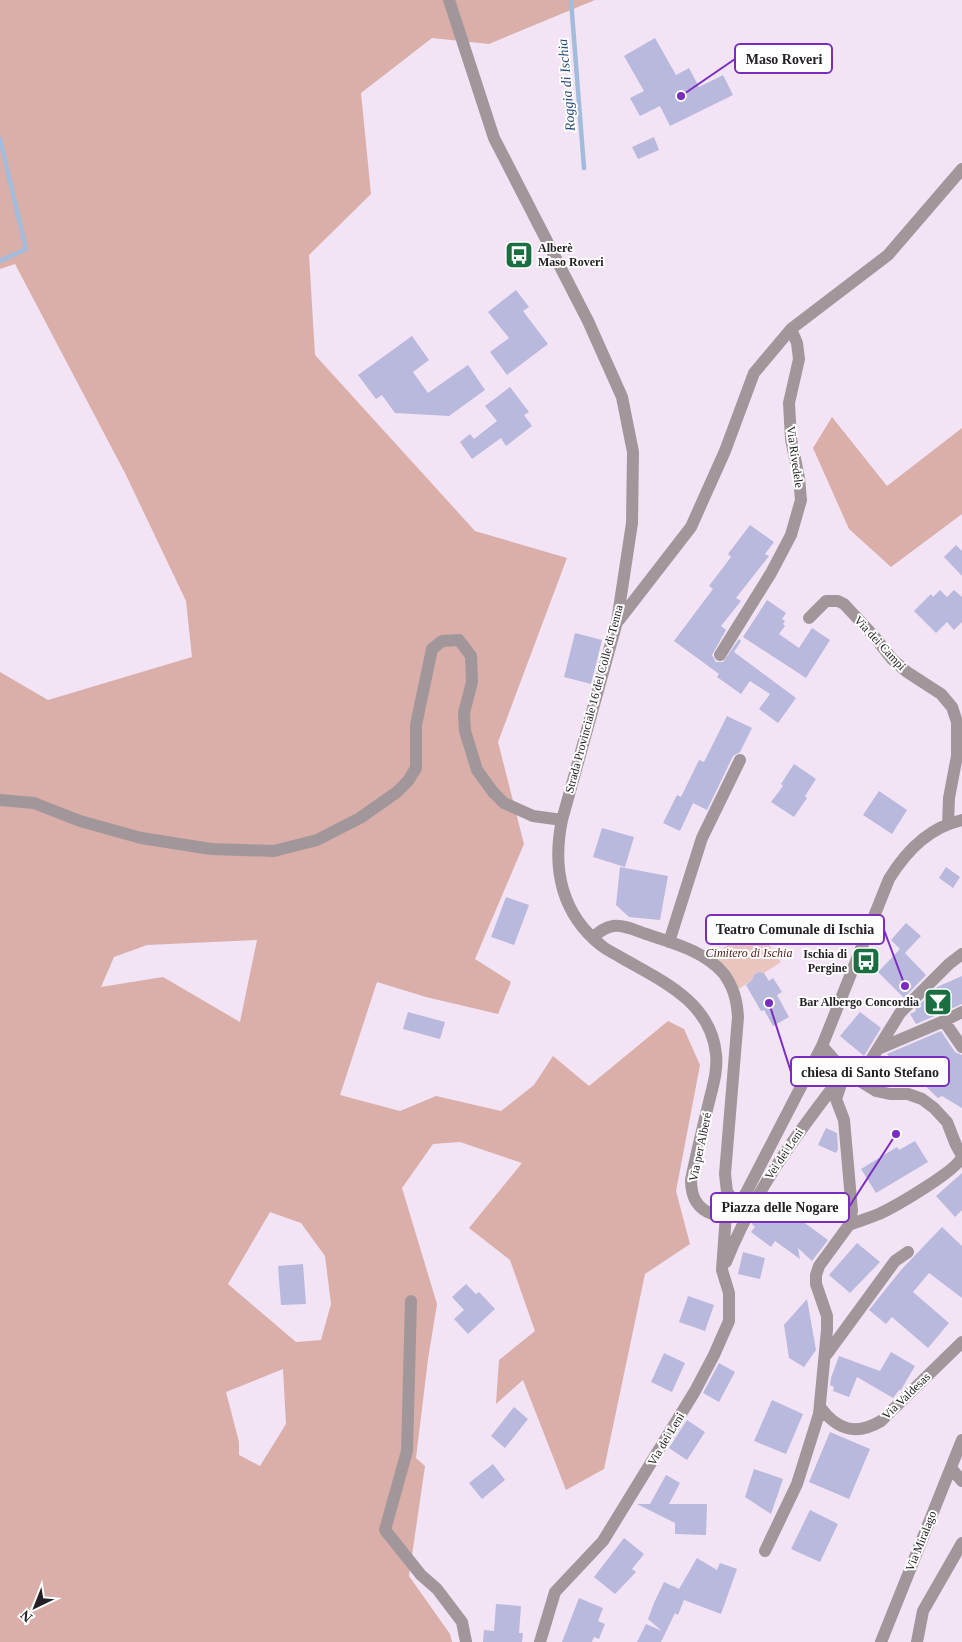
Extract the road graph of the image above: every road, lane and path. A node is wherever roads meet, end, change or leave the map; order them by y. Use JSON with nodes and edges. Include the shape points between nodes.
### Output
{"nodes":[{"id":1,"x":449,"y":0,"type":"edge"},
{"id":2,"x":962,"y":169,"type":"edge"},
{"id":3,"x":791,"y":330,"type":"junction"},
{"id":4,"x":809,"y":618,"type":"dead end"},
{"id":5,"x":617,"y":622,"type":"junction"},
{"id":6,"x":720,"y":656,"type":"dead end"},
{"id":7,"x":740,"y":760,"type":"dead end"},
{"id":8,"x":0,"y":800,"type":"edge"},
{"id":9,"x":562,"y":820,"type":"junction"},
{"id":10,"x":962,"y":820,"type":"edge"},
{"id":11,"x":948,"y":824,"type":"junction"},
{"id":12,"x":558,"y":836,"type":"joint"},
{"id":13,"x":593,"y":936,"type":"junction"},
{"id":14,"x":669,"y":942,"type":"junction"},
{"id":15,"x":962,"y":954,"type":"edge"},
{"id":16,"x":962,"y":1012,"type":"edge"},
{"id":17,"x":944,"y":1021,"type":"junction"},
{"id":18,"x":822,"y":1046,"type":"junction"},
{"id":19,"x":962,"y":1048,"type":"edge"},
{"id":20,"x":878,"y":1049,"type":"junction"},
{"id":21,"x":845,"y":1072,"type":"junction"},
{"id":22,"x":737,"y":1205,"type":"junction"},
{"id":23,"x":726,"y":1214,"type":"junction"},
{"id":24,"x":850,"y":1225,"type":"junction"},
{"id":25,"x":908,"y":1252,"type":"dead end"},
{"id":26,"x":722,"y":1270,"type":"junction"},
{"id":27,"x":411,"y":1301,"type":"dead end"},
{"id":28,"x":962,"y":1342,"type":"edge"},
{"id":29,"x":825,"y":1356,"type":"junction"},
{"id":30,"x":820,"y":1407,"type":"junction"},
{"id":31,"x":962,"y":1440,"type":"edge"},
{"id":32,"x":951,"y":1468,"type":"junction"},
{"id":33,"x":962,"y":1481,"type":"edge"},
{"id":34,"x":962,"y":1543,"type":"edge"},
{"id":35,"x":765,"y":1551,"type":"dead end"},
{"id":36,"x":466,"y":1642,"type":"edge"},
{"id":37,"x":540,"y":1642,"type":"edge"},
{"id":38,"x":880,"y":1642,"type":"edge"},
{"id":39,"x":917,"y":1642,"type":"edge"}],
"edges":[{"from":1,"to":5,"type":"street","name":"Strada Provinciale 16 del Colle di Tenna","via":[[494,138],[588,320],[622,397],[634,452],[632,523]]},
{"from":2,"to":3,"type":"street","via":[[888,254]]},
{"from":3,"to":5,"type":"street","via":[[754,373],[725,451],[691,527]]},
{"from":3,"to":6,"type":"street","name":"Via Rivedele","via":[[797,343],[798,359],[789,404],[801,500],[791,535]]},
{"from":4,"to":11,"type":"street","name":"Via dei Campi","via":[[826,601],[844,604],[892,659],[941,694],[952,707],[957,722],[958,756],[949,798]]},
{"from":5,"to":9,"type":"street","name":"Strada Provinciale 16 del Colle di Tenna"},
{"from":7,"to":14,"type":"street","via":[[702,838]]},
{"from":8,"to":9,"type":"street","via":[[34,803],[80,821],[141,838],[211,849],[274,851],[317,840],[360,818],[408,781],[416,768],[416,725],[432,649],[442,641],[459,640],[471,656],[472,682],[464,712],[465,731],[477,770],[504,802],[533,816]]},
{"from":9,"to":12,"type":"street","name":"Strada Provinciale 16 del Colle di Tenna"},
{"from":10,"to":11,"type":"street"},
{"from":11,"to":18,"type":"street","via":[[910,849],[889,879]]},
{"from":12,"to":13,"type":"street","name":"Via per Alberé","via":[[559,877],[563,891],[575,916]]},
{"from":13,"to":14,"type":"street","via":[[615,925]]},
{"from":13,"to":23,"type":"street","name":"Via per Alberé","via":[[602,946],[676,989],[694,1004],[707,1023],[717,1054],[716,1076],[690,1180],[691,1194],[705,1211]]},
{"from":14,"to":22,"type":"street","via":[[696,953],[723,973],[737,1000],[725,1174],[727,1192]]},
{"from":15,"to":20,"type":"street","via":[[900,1013]]},
{"from":16,"to":17,"type":"street"},
{"from":17,"to":19,"type":"street"},
{"from":17,"to":20,"type":"street"},
{"from":18,"to":21,"type":"street"},
{"from":18,"to":22,"type":"street"},
{"from":20,"to":21,"type":"street","via":[[866,1068]]},
{"from":21,"to":24,"type":"street","via":[[836,1099],[844,1120],[852,1203]]},
{"from":21,"to":24,"type":"street","via":[[876,1091],[908,1094],[922,1099],[947,1122],[961,1152],[958,1164],[936,1180],[880,1213]]},
{"from":21,"to":26,"type":"street","name":"Vei dei Leni","via":[[769,1176],[735,1238]]},
{"from":22,"to":23,"type":"street"},
{"from":23,"to":26,"type":"street","name":"Via dei Leni"},
{"from":24,"to":29,"type":"street","via":[[819,1266],[816,1275],[826,1316]]},
{"from":25,"to":29,"type":"street","via":[[895,1261]]},
{"from":26,"to":37,"type":"street","name":"Via dei Leni","via":[[729,1294],[728,1322],[714,1355],[603,1541],[555,1592]]},
{"from":27,"to":36,"type":"street","via":[[407,1451],[385,1530],[421,1575],[438,1589],[462,1622]]},
{"from":28,"to":30,"type":"street","name":"Via Valdesas","via":[[881,1421],[870,1427],[855,1430],[842,1426],[828,1418]]},
{"from":29,"to":30,"type":"street"},
{"from":30,"to":35,"type":"street","via":[[797,1484]]},
{"from":31,"to":32,"type":"street","name":"Via Miralago"},
{"from":32,"to":33,"type":"street"},
{"from":32,"to":38,"type":"street","name":"Via Miralago"},
{"from":34,"to":39,"type":"street","via":[[923,1611]]}]}
